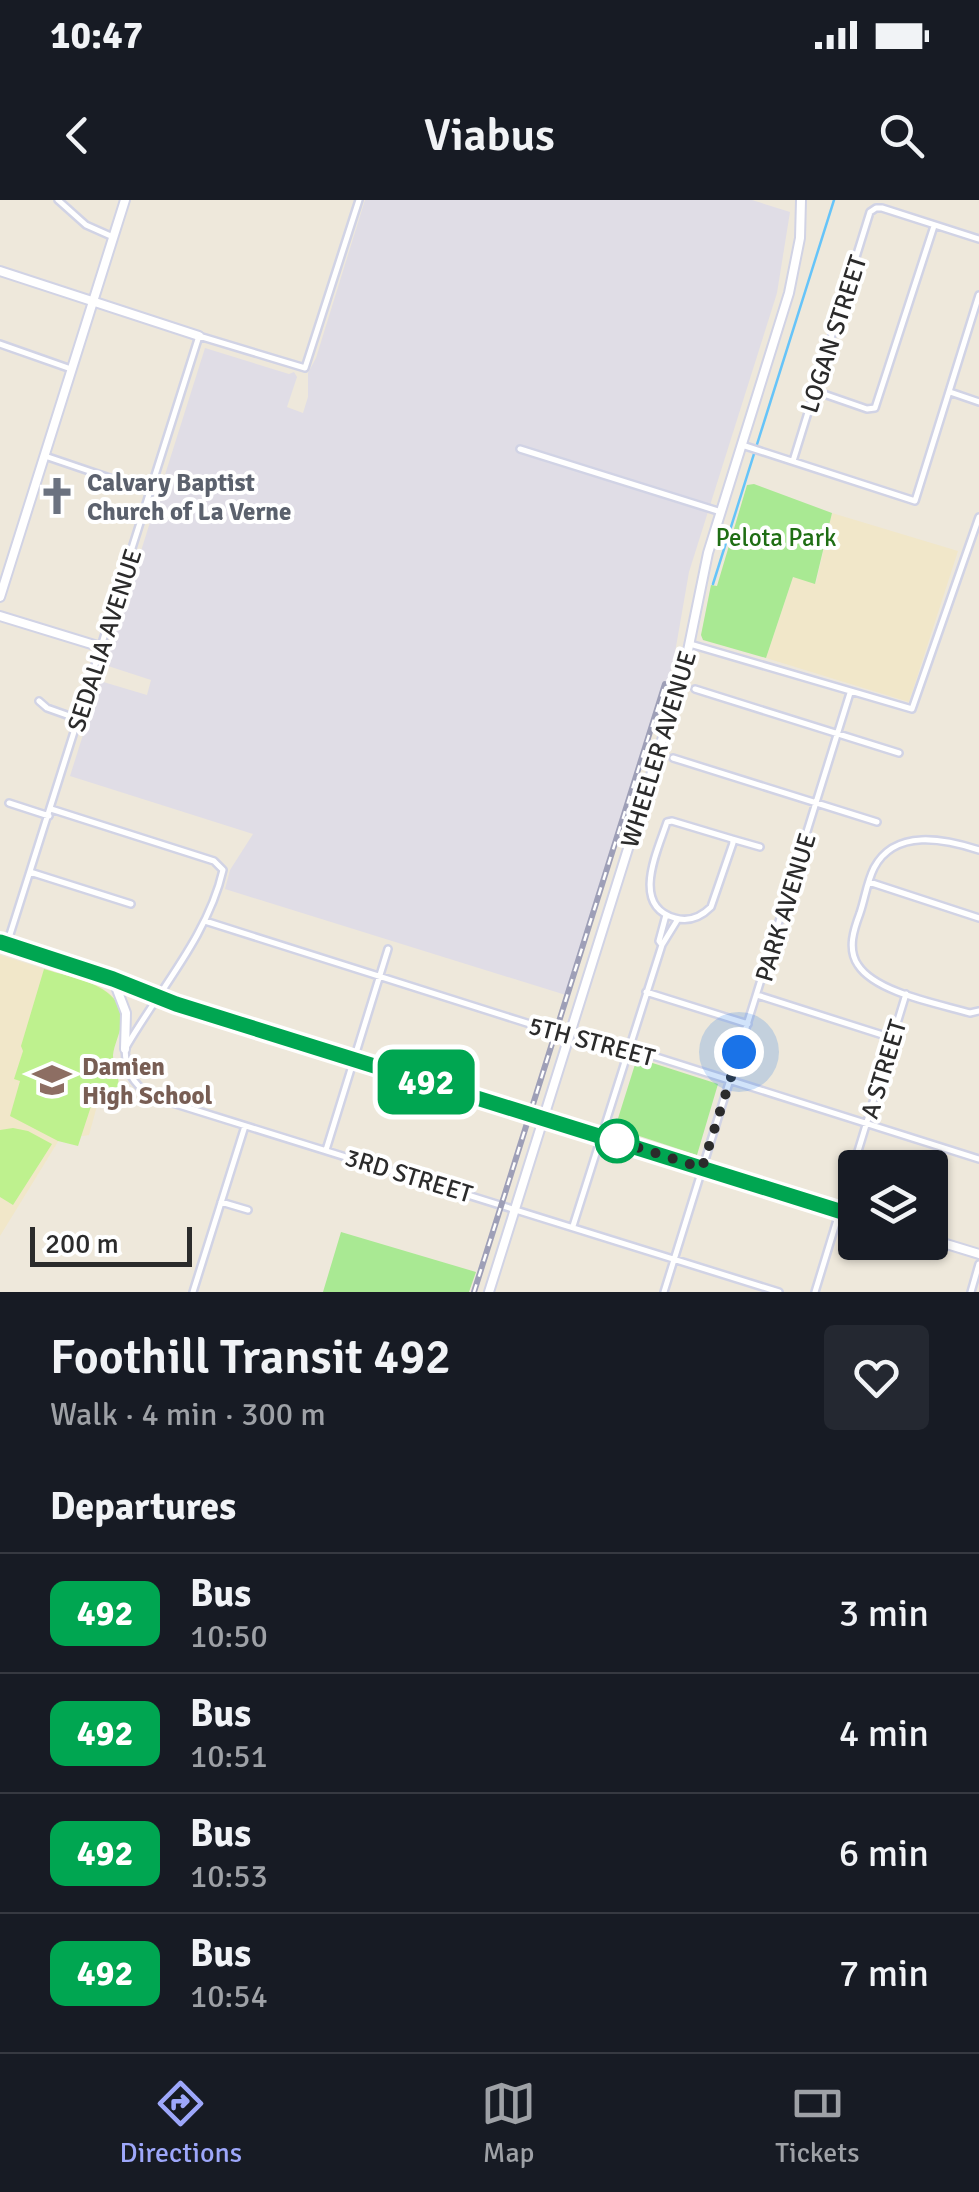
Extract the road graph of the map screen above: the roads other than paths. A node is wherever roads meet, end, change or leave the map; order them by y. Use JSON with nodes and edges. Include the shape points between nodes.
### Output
{"nodes":[{"id":1,"x":58,"y":200,"type":"edge"},
{"id":2,"x":125,"y":200,"type":"edge"},
{"id":3,"x":359,"y":200,"type":"edge"},
{"id":4,"x":801,"y":200,"type":"edge"},
{"id":5,"x":934,"y":226,"type":"junction"},
{"id":6,"x":113,"y":238,"type":"junction"},
{"id":7,"x":979,"y":239,"type":"edge"},
{"id":8,"x":0,"y":271,"type":"edge"},
{"id":9,"x":979,"y":294,"type":"edge"},
{"id":10,"x":93,"y":300,"type":"junction"},
{"id":11,"x":200,"y":336,"type":"junction"},
{"id":12,"x":0,"y":344,"type":"edge"},
{"id":13,"x":72,"y":369,"type":"junction"},
{"id":14,"x":815,"y":391,"type":"junction"},
{"id":15,"x":950,"y":392,"type":"junction"},
{"id":16,"x":979,"y":402,"type":"edge"},
{"id":17,"x":742,"y":445,"type":"junction"},
{"id":18,"x":520,"y":450,"type":"dead end"},
{"id":19,"x":45,"y":456,"type":"junction"},
{"id":20,"x":792,"y":462,"type":"junction"},
{"id":21,"x":150,"y":492,"type":"junction"},
{"id":22,"x":721,"y":512,"type":"junction"},
{"id":23,"x":979,"y":517,"type":"edge"},
{"id":24,"x":0,"y":597,"type":"edge"},
{"id":25,"x":0,"y":616,"type":"edge"},
{"id":26,"x":690,"y":644,"type":"junction"},
{"id":27,"x":101,"y":647,"type":"junction"},
{"id":28,"x":695,"y":689,"type":"dead end"},
{"id":29,"x":850,"y":693,"type":"junction"},
{"id":30,"x":39,"y":701,"type":"dead end"},
{"id":31,"x":78,"y":719,"type":"junction"},
{"id":32,"x":838,"y":734,"type":"junction"},
{"id":33,"x":898,"y":753,"type":"dead end"},
{"id":34,"x":673,"y":758,"type":"dead end"},
{"id":35,"x":9,"y":803,"type":"dead end"},
{"id":36,"x":817,"y":803,"type":"junction"},
{"id":37,"x":50,"y":813,"type":"junction"},
{"id":38,"x":877,"y":822,"type":"dead end"},
{"id":39,"x":732,"y":839,"type":"junction"},
{"id":40,"x":760,"y":847,"type":"dead end"},
{"id":41,"x":979,"y":850,"type":"edge"},
{"id":42,"x":30,"y":872,"type":"junction"},
{"id":43,"x":869,"y":882,"type":"junction"},
{"id":44,"x":130,"y":904,"type":"dead end"},
{"id":45,"x":666,"y":914,"type":"junction"},
{"id":46,"x":979,"y":918,"type":"edge"},
{"id":47,"x":678,"y":919,"type":"junction"},
{"id":48,"x":205,"y":921,"type":"junction"},
{"id":49,"x":3,"y":943,"type":"edge"},
{"id":50,"x":662,"y":944,"type":"junction"},
{"id":51,"x":388,"y":949,"type":"dead end"},
{"id":52,"x":380,"y":977,"type":"junction"},
{"id":53,"x":113,"y":979,"type":"junction"},
{"id":54,"x":646,"y":992,"type":"junction"},
{"id":55,"x":906,"y":994,"type":"junction"},
{"id":56,"x":757,"y":996,"type":"junction"},
{"id":57,"x":156,"y":998,"type":"junction"},
{"id":58,"x":979,"y":1011,"type":"edge"},
{"id":59,"x":748,"y":1024,"type":"junction"},
{"id":60,"x":571,"y":1030,"type":"junction"},
{"id":61,"x":893,"y":1038,"type":"junction"},
{"id":62,"x":125,"y":1049,"type":"junction"},
{"id":63,"x":628,"y":1049,"type":"junction"},
{"id":64,"x":354,"y":1060,"type":"junction"},
{"id":65,"x":730,"y":1081,"type":"junction"},
{"id":66,"x":542,"y":1118,"type":"junction"},
{"id":67,"x":867,"y":1123,"type":"junction"},
{"id":68,"x":245,"y":1126,"type":"junction"},
{"id":69,"x":602,"y":1136,"type":"junction"},
{"id":70,"x":326,"y":1150,"type":"junction"},
{"id":71,"x":858,"y":1150,"type":"edge"},
{"id":72,"x":979,"y":1159,"type":"edge"},
{"id":73,"x":702,"y":1168,"type":"junction"},
{"id":74,"x":221,"y":1202,"type":"junction"},
{"id":75,"x":516,"y":1208,"type":"junction"},
{"id":76,"x":248,"y":1210,"type":"dead end"},
{"id":77,"x":838,"y":1211,"type":"edge"},
{"id":78,"x":838,"y":1214,"type":"edge"},
{"id":79,"x":573,"y":1226,"type":"junction"},
{"id":80,"x":948,"y":1245,"type":"edge"},
{"id":81,"x":979,"y":1254,"type":"edge"},
{"id":82,"x":674,"y":1258,"type":"junction"},
{"id":83,"x":979,"y":1264,"type":"edge"},
{"id":84,"x":193,"y":1292,"type":"edge"},
{"id":85,"x":490,"y":1292,"type":"edge"},
{"id":86,"x":664,"y":1292,"type":"edge"},
{"id":87,"x":779,"y":1292,"type":"edge"},
{"id":88,"x":814,"y":1292,"type":"edge"},
{"id":89,"x":971,"y":1292,"type":"edge"}],
"edges":[{"from":1,"to":6,"type":"street"},
{"from":2,"to":6,"type":"main road"},
{"from":3,"to":11,"type":"street","via":[[306,368]]},
{"from":4,"to":17,"type":"main road","name":"WHEELER AVENUE","via":[[796,267]]},
{"from":5,"to":7,"type":"street"},
{"from":5,"to":14,"type":"street","via":[[875,408]]},
{"from":5,"to":14,"type":"street","name":"LOGAN STREET","via":[[876,208],[870,212]]},
{"from":6,"to":10,"type":"main road"},
{"from":8,"to":10,"type":"main road"},
{"from":9,"to":15,"type":"street"},
{"from":10,"to":11,"type":"main road"},
{"from":10,"to":13,"type":"main road"},
{"from":11,"to":21,"type":"street","name":"SEDALIA AVENUE"},
{"from":12,"to":13,"type":"street"},
{"from":13,"to":19,"type":"main road"},
{"from":14,"to":20,"type":"street","name":"LOGAN STREET"},
{"from":15,"to":16,"type":"street"},
{"from":15,"to":20,"type":"street","via":[[915,502]]},
{"from":17,"to":20,"type":"street"},
{"from":17,"to":22,"type":"main road","name":"WHEELER AVENUE"},
{"from":18,"to":22,"type":"street"},
{"from":19,"to":21,"type":"street"},
{"from":19,"to":24,"type":"main road"},
{"from":21,"to":27,"type":"street","name":"SEDALIA AVENUE"},
{"from":22,"to":26,"type":"main road","name":"WHEELER AVENUE"},
{"from":23,"to":29,"type":"street","via":[[912,710]]},
{"from":25,"to":27,"type":"main road"},
{"from":26,"to":29,"type":"street"},
{"from":26,"to":60,"type":"main road","name":"WHEELER AVENUE"},
{"from":27,"to":31,"type":"street","name":"SEDALIA AVENUE"},
{"from":28,"to":32,"type":"street"},
{"from":29,"to":32,"type":"street","name":"PARK AVENUE"},
{"from":30,"to":31,"type":"street"},
{"from":31,"to":37,"type":"street","name":"SEDALIA AVENUE"},
{"from":32,"to":33,"type":"street"},
{"from":32,"to":36,"type":"street","name":"PARK AVENUE"},
{"from":34,"to":36,"type":"street"},
{"from":35,"to":37,"type":"street"},
{"from":36,"to":38,"type":"street"},
{"from":36,"to":56,"type":"street","name":"PARK AVENUE"},
{"from":37,"to":42,"type":"street","name":"SEDALIA AVENUE"},
{"from":37,"to":48,"type":"street","via":[[214,861],[223,870]]},
{"from":39,"to":40,"type":"street"},
{"from":39,"to":45,"type":"street","via":[[668,822],[649,885]]},
{"from":39,"to":47,"type":"street","via":[[711,907]]},
{"from":41,"to":43,"type":"street","name":"A STREET","via":[[919,839],[882,857]]},
{"from":42,"to":44,"type":"street"},
{"from":42,"to":49,"type":"street","name":"SEDALIA AVENUE"},
{"from":43,"to":46,"type":"street"},
{"from":43,"to":55,"type":"street","name":"A STREET","via":[[852,935],[857,965],[874,982]]},
{"from":45,"to":47,"type":"street"},
{"from":45,"to":50,"type":"street"},
{"from":47,"to":50,"type":"street"},
{"from":48,"to":52,"type":"street","name":"5TH STREET"},
{"from":48,"to":57,"type":"street"},
{"from":49,"to":53,"type":"main road"},
{"from":50,"to":54,"type":"street"},
{"from":51,"to":52,"type":"street"},
{"from":52,"to":60,"type":"street","name":"5TH STREET","via":[[530,1024]]},
{"from":52,"to":64,"type":"street"},
{"from":53,"to":57,"type":"main road"},
{"from":53,"to":62,"type":"main road","via":[[126,1013]]},
{"from":54,"to":59,"type":"street"},
{"from":54,"to":63,"type":"street"},
{"from":55,"to":58,"type":"street"},
{"from":55,"to":61,"type":"street","name":"A STREET"},
{"from":56,"to":59,"type":"street","name":"PARK AVENUE"},
{"from":56,"to":61,"type":"street"},
{"from":57,"to":62,"type":"street"},
{"from":57,"to":64,"type":"main road"},
{"from":59,"to":65,"type":"street","name":"PARK AVENUE"},
{"from":60,"to":63,"type":"street","name":"5TH STREET"},
{"from":60,"to":66,"type":"main road","name":"WHEELER AVENUE"},
{"from":61,"to":67,"type":"street","name":"A STREET"},
{"from":62,"to":68,"type":"street","name":"3RD STREET","via":[[133,1083],[150,1096]]},
{"from":63,"to":65,"type":"street","name":"5TH STREET"},
{"from":63,"to":69,"type":"street"},
{"from":64,"to":66,"type":"main road"},
{"from":64,"to":70,"type":"street"},
{"from":65,"to":67,"type":"street","name":"5TH STREET"},
{"from":65,"to":73,"type":"street","name":"PARK AVENUE"},
{"from":66,"to":69,"type":"main road"},
{"from":66,"to":75,"type":"main road","name":"WHEELER AVENUE"},
{"from":67,"to":71,"type":"street","name":"A STREET"},
{"from":67,"to":72,"type":"street","name":"5TH STREET"},
{"from":68,"to":70,"type":"street","name":"3RD STREET"},
{"from":68,"to":74,"type":"street"},
{"from":69,"to":73,"type":"main road"},
{"from":69,"to":79,"type":"street"},
{"from":70,"to":75,"type":"street","name":"3RD STREET"},
{"from":73,"to":77,"type":"main road"},
{"from":73,"to":82,"type":"street","name":"PARK AVENUE"},
{"from":74,"to":76,"type":"street"},
{"from":74,"to":84,"type":"street"},
{"from":75,"to":79,"type":"street","name":"3RD STREET"},
{"from":75,"to":85,"type":"main road","name":"WHEELER AVENUE"},
{"from":78,"to":88,"type":"street","name":"A STREET"},
{"from":79,"to":82,"type":"street","name":"3RD STREET"},
{"from":80,"to":81,"type":"main road"},
{"from":82,"to":86,"type":"street","name":"PARK AVENUE"},
{"from":82,"to":87,"type":"street","name":"3RD STREET"},
{"from":83,"to":89,"type":"street"}]}
